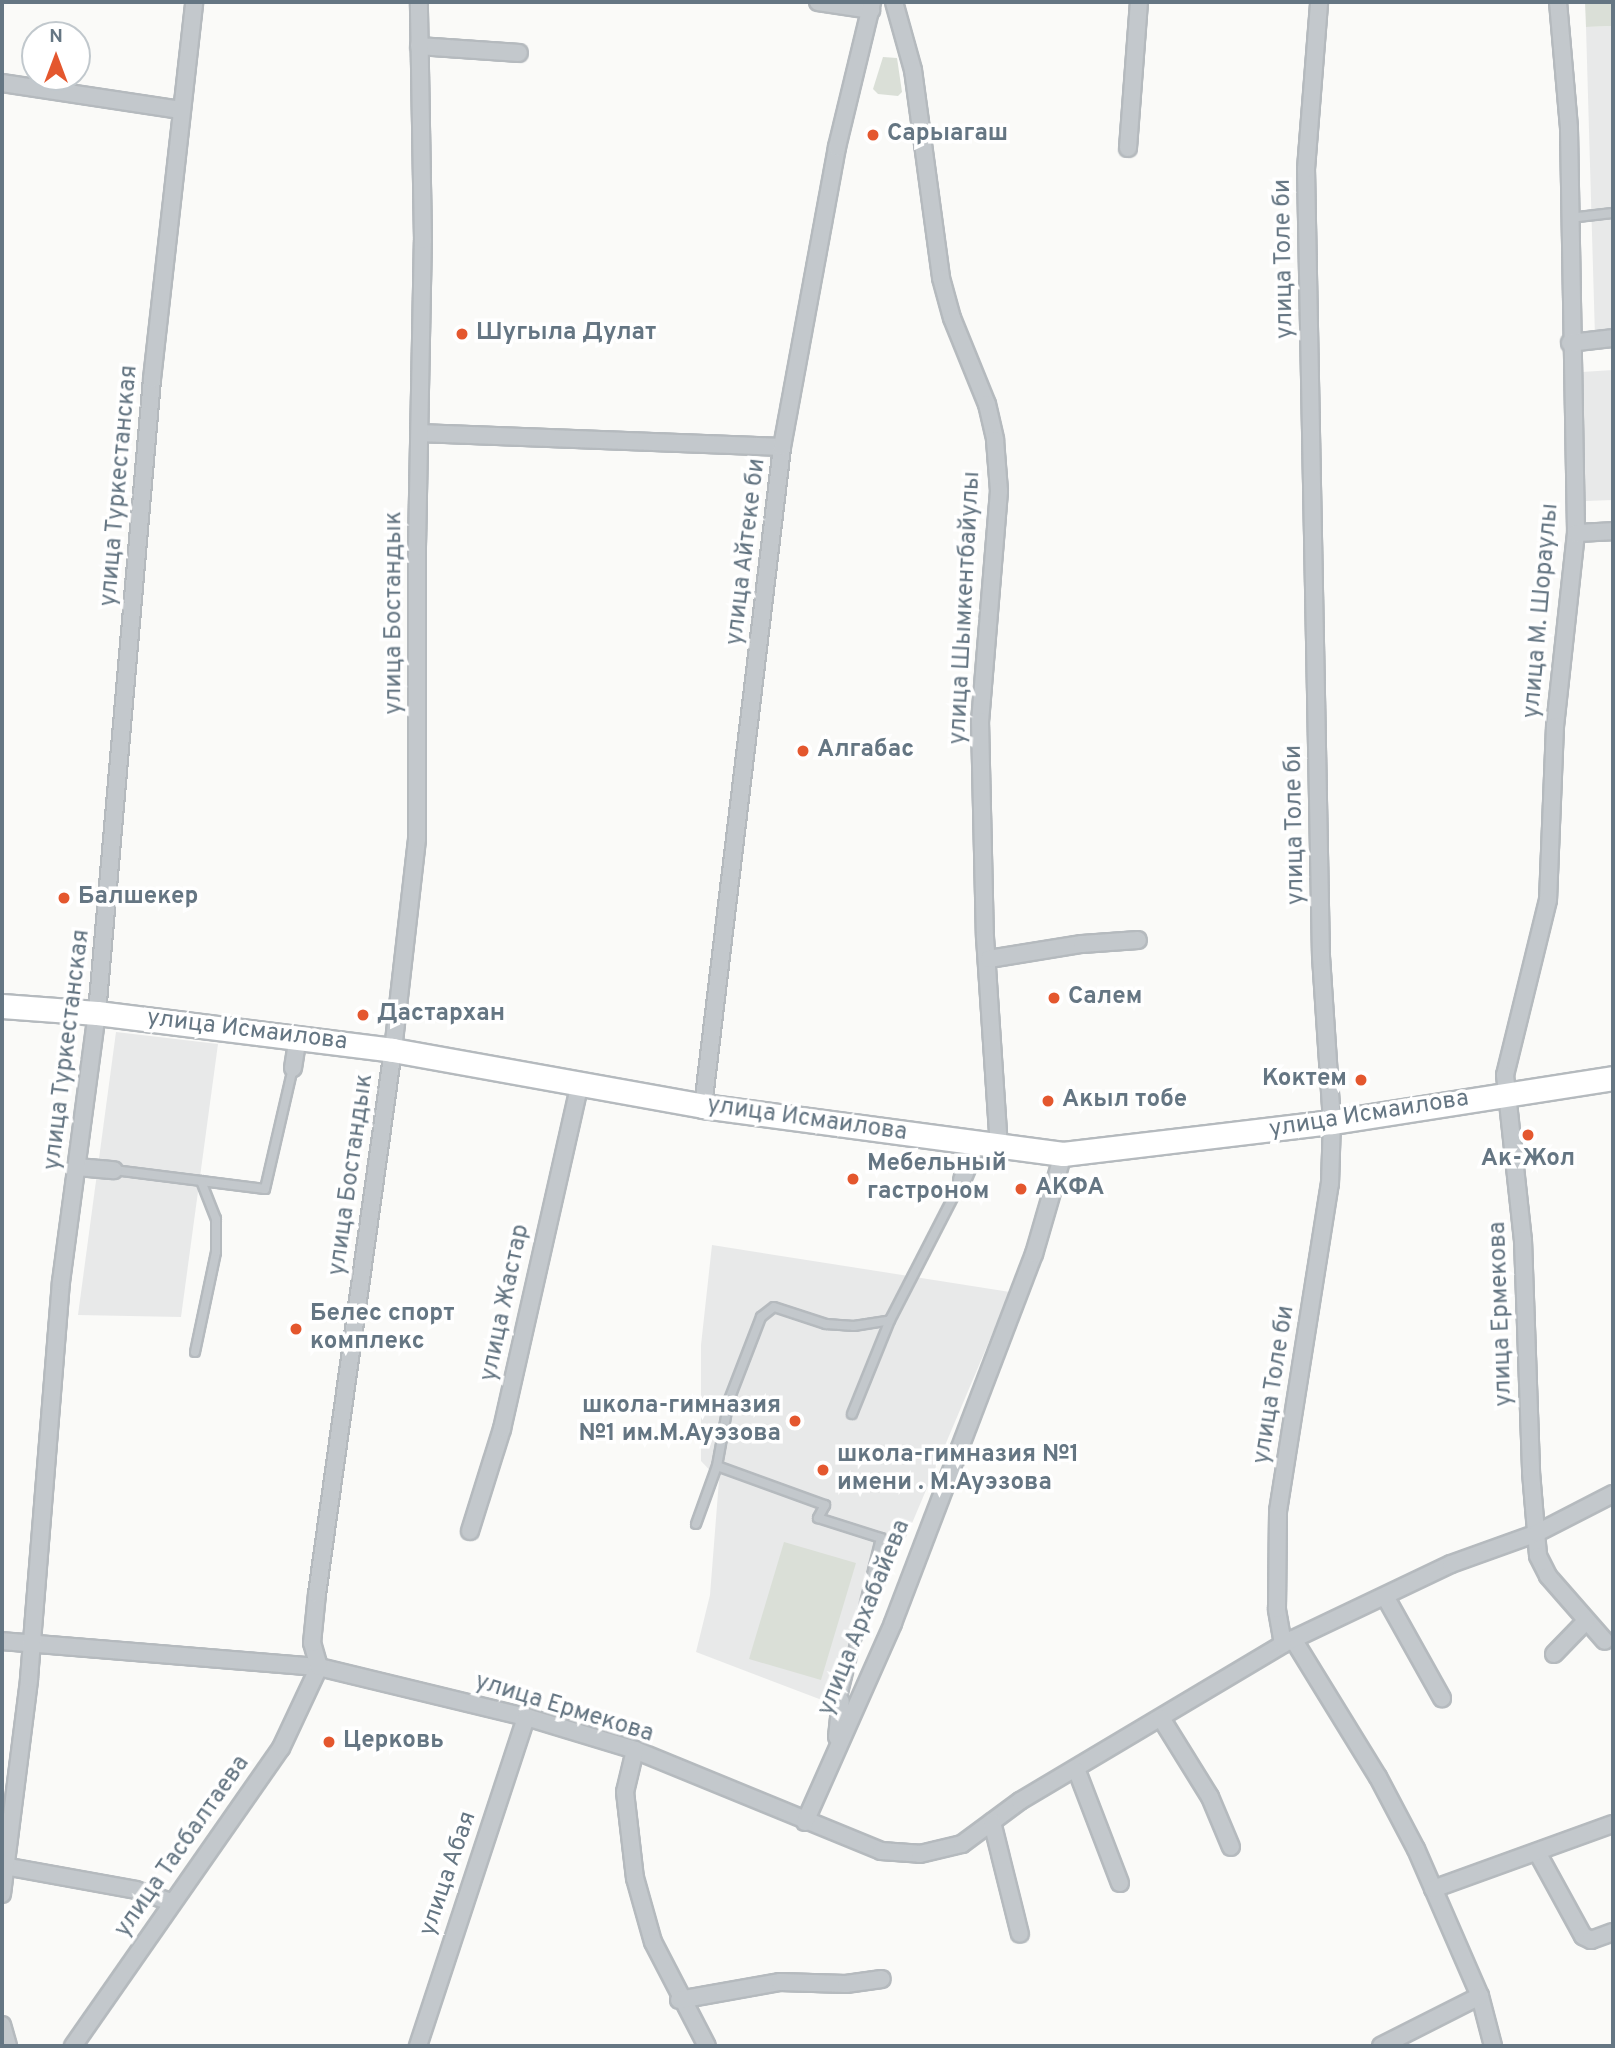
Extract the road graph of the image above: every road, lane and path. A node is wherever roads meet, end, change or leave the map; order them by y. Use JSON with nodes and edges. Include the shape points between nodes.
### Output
{"nodes":[{"id":1,"x":194,"y":2,"type":"edge"},
{"id":2,"x":419,"y":2,"type":"edge"},
{"id":3,"x":818,"y":2,"type":"edge"},
{"id":4,"x":894,"y":2,"type":"edge"},
{"id":5,"x":1139,"y":2,"type":"edge"},
{"id":6,"x":1319,"y":2,"type":"edge"},
{"id":7,"x":1558,"y":2,"type":"edge"},
{"id":8,"x":871,"y":6,"type":"edge"},
{"id":9,"x":419,"y":46,"type":"junction"},
{"id":10,"x":519,"y":53,"type":"dead end"},
{"id":11,"x":2,"y":83,"type":"edge"},
{"id":12,"x":181,"y":110,"type":"junction"},
{"id":13,"x":1128,"y":148,"type":"dead end"},
{"id":14,"x":1613,"y":213,"type":"edge"},
{"id":15,"x":1569,"y":218,"type":"junction"},
{"id":16,"x":1613,"y":338,"type":"edge"},
{"id":17,"x":1570,"y":342,"type":"junction"},
{"id":18,"x":420,"y":433,"type":"junction"},
{"id":19,"x":782,"y":447,"type":"junction"},
{"id":20,"x":1613,"y":531,"type":"edge"},
{"id":21,"x":1576,"y":533,"type":"junction"},
{"id":22,"x":1138,"y":940,"type":"dead end"},
{"id":23,"x":989,"y":960,"type":"junction"},
{"id":24,"x":2,"y":1006,"type":"edge"},
{"id":25,"x":97,"y":1013,"type":"junction"},
{"id":26,"x":298,"y":1038,"type":"junction"},
{"id":27,"x":393,"y":1050,"type":"junction"},
{"id":28,"x":293,"y":1068,"type":"joint"},
{"id":29,"x":1613,"y":1078,"type":"edge"},
{"id":30,"x":580,"y":1082,"type":"junction"},
{"id":31,"x":1507,"y":1094,"type":"junction"},
{"id":32,"x":703,"y":1106,"type":"junction"},
{"id":33,"x":1332,"y":1122,"type":"junction"},
{"id":34,"x":989,"y":1145,"type":"junction"},
{"id":35,"x":1063,"y":1154,"type":"junction"},
{"id":36,"x":78,"y":1167,"type":"junction"},
{"id":37,"x":114,"y":1170,"type":"joint"},
{"id":38,"x":962,"y":1180,"type":"joint"},
{"id":39,"x":201,"y":1181,"type":"junction"},
{"id":40,"x":890,"y":1320,"type":"junction"},
{"id":41,"x":195,"y":1352,"type":"dead end"},
{"id":42,"x":852,"y":1414,"type":"dead end"},
{"id":43,"x":717,"y":1466,"type":"junction"},
{"id":44,"x":1613,"y":1494,"type":"edge"},
{"id":45,"x":696,"y":1524,"type":"dead end"},
{"id":46,"x":470,"y":1531,"type":"dead end"},
{"id":47,"x":1536,"y":1533,"type":"junction"},
{"id":48,"x":1387,"y":1598,"type":"junction"},
{"id":49,"x":1586,"y":1621,"type":"junction"},
{"id":50,"x":2,"y":1640,"type":"edge"},
{"id":51,"x":1605,"y":1641,"type":"dead end"},
{"id":52,"x":1288,"y":1642,"type":"junction"},
{"id":53,"x":31,"y":1643,"type":"junction"},
{"id":54,"x":1554,"y":1654,"type":"dead end"},
{"id":55,"x":319,"y":1667,"type":"junction"},
{"id":56,"x":1442,"y":1698,"type":"dead end"},
{"id":57,"x":841,"y":1701,"type":"joint"},
{"id":58,"x":526,"y":1717,"type":"junction"},
{"id":59,"x":1161,"y":1718,"type":"junction"},
{"id":60,"x":837,"y":1743,"type":"junction"},
{"id":61,"x":635,"y":1750,"type":"junction"},
{"id":62,"x":1077,"y":1771,"type":"junction"},
{"id":63,"x":804,"y":1822,"type":"junction"},
{"id":64,"x":992,"y":1822,"type":"junction"},
{"id":65,"x":1613,"y":1824,"type":"edge"},
{"id":66,"x":1231,"y":1847,"type":"dead end"},
{"id":67,"x":1537,"y":1853,"type":"junction"},
{"id":68,"x":4,"y":1867,"type":"junction"},
{"id":69,"x":1119,"y":1883,"type":"dead end"},
{"id":70,"x":1433,"y":1889,"type":"junction"},
{"id":71,"x":2,"y":1894,"type":"edge"},
{"id":72,"x":171,"y":1902,"type":"junction"},
{"id":73,"x":1613,"y":1932,"type":"edge"},
{"id":74,"x":1020,"y":1934,"type":"dead end"},
{"id":75,"x":882,"y":1979,"type":"dead end"},
{"id":76,"x":1480,"y":1996,"type":"junction"},
{"id":77,"x":679,"y":2000,"type":"junction"},
{"id":78,"x":2,"y":2025,"type":"edge"},
{"id":79,"x":8,"y":2046,"type":"edge"},
{"id":80,"x":73,"y":2046,"type":"edge"},
{"id":81,"x":418,"y":2046,"type":"edge"},
{"id":82,"x":707,"y":2046,"type":"edge"},
{"id":83,"x":1381,"y":2046,"type":"edge"},
{"id":84,"x":1493,"y":2046,"type":"edge"}],
"edges":[{"from":1,"to":12,"type":"street","name":"улица Туркестанская"},
{"from":2,"to":9,"type":"street","name":"улица Бостандык"},
{"from":3,"to":8,"type":"street","name":"улица Айтеке би"},
{"from":4,"to":23,"type":"street","name":"улица Шымкентбайулы","via":[[913,70],[941,278],[987,404],[995,440],[999,491],[980,721]]},
{"from":5,"to":13,"type":"street"},
{"from":6,"to":33,"type":"street","name":"улица Толе би","via":[[1306,169],[1321,957]]},
{"from":7,"to":15,"type":"street","name":"улица М. Шораулы","via":[[1569,129]]},
{"from":8,"to":19,"type":"street","name":"улица Айтеке би","via":[[837,147]]},
{"from":9,"to":10,"type":"street"},
{"from":9,"to":18,"type":"street","name":"улица Бостандык"},
{"from":11,"to":12,"type":"street"},
{"from":12,"to":25,"type":"street","name":"улица Туркестанская","via":[[151,392]]},
{"from":14,"to":15,"type":"lane"},
{"from":15,"to":17,"type":"street","name":"улица М. Шораулы"},
{"from":16,"to":17,"type":"street"},
{"from":17,"to":21,"type":"street","name":"улица М. Шораулы"},
{"from":18,"to":19,"type":"street"},
{"from":18,"to":27,"type":"street","name":"улица Бостандык","via":[[417,839]]},
{"from":19,"to":32,"type":"street","name":"улица Айтеке би"},
{"from":20,"to":21,"type":"street"},
{"from":21,"to":31,"type":"street","name":"улица М. Шораулы","via":[[1555,726],[1550,890],[1508,1060]]},
{"from":22,"to":23,"type":"street"},
{"from":23,"to":34,"type":"street","name":"улица Шымкентбайулы"},
{"from":24,"to":25,"type":"main road","name":"улица Исмаилова"},
{"from":25,"to":26,"type":"main road","name":"улица Исмаилова"},
{"from":25,"to":36,"type":"street","name":"улица Туркестанская"},
{"from":26,"to":27,"type":"main road","name":"улица Исмаилова"},
{"from":26,"to":28,"type":"street"},
{"from":27,"to":30,"type":"main road","name":"улица Исмаилова"},
{"from":27,"to":55,"type":"street","name":"улица Бостандык","via":[[318,1581],[312,1643]]},
{"from":28,"to":39,"type":"lane","via":[[265,1189]]},
{"from":29,"to":31,"type":"main road","name":"улица Исмаилова"},
{"from":30,"to":32,"type":"main road","name":"улица Исмаилова"},
{"from":30,"to":46,"type":"street","name":"улица Жастар","via":[[502,1429]]},
{"from":31,"to":33,"type":"main road","name":"улица Исмаилова"},
{"from":31,"to":47,"type":"street","name":"улица Ермекова","via":[[1523,1240]]},
{"from":32,"to":34,"type":"main road","name":"улица Исмаилова"},
{"from":33,"to":35,"type":"main road","name":"улица Исмаилова"},
{"from":33,"to":52,"type":"street","name":"улица Толе би","via":[[1330,1184],[1278,1511],[1275,1569]]},
{"from":34,"to":35,"type":"main road","name":"улица Исмаилова"},
{"from":34,"to":38,"type":"street"},
{"from":35,"to":60,"type":"street","name":"улица Архабайева","via":[[1034,1254],[893,1623],[858,1709]]},
{"from":36,"to":37,"type":"street"},
{"from":36,"to":53,"type":"street","name":"улица Туркестанская","via":[[61,1282]]},
{"from":37,"to":39,"type":"lane"},
{"from":38,"to":40,"type":"lane"},
{"from":39,"to":41,"type":"lane","via":[[216,1219],[216,1252]]},
{"from":40,"to":42,"type":"lane"},
{"from":40,"to":43,"type":"lane","via":[[855,1326],[825,1324],[774,1307],[761,1317],[729,1400]]},
{"from":43,"to":45,"type":"lane"},
{"from":43,"to":57,"type":"lane","via":[[825,1505],[818,1518],[881,1538]]},
{"from":44,"to":47,"type":"street","name":"улица Ермекова"},
{"from":47,"to":48,"type":"street","name":"улица Ермекова","via":[[1451,1564]]},
{"from":47,"to":49,"type":"street","via":[[1540,1563]]},
{"from":48,"to":52,"type":"street","name":"улица Ермекова"},
{"from":48,"to":56,"type":"street"},
{"from":49,"to":51,"type":"street"},
{"from":49,"to":54,"type":"street"},
{"from":50,"to":53,"type":"street","name":"улица Ермекова"},
{"from":52,"to":59,"type":"street","name":"улица Ермекова"},
{"from":52,"to":70,"type":"street","name":"улица Толе би","via":[[1378,1777]]},
{"from":53,"to":55,"type":"street","name":"улица Ермекова"},
{"from":53,"to":68,"type":"street","name":"улица Туркестанская"},
{"from":55,"to":58,"type":"street","name":"улица Ермекова"},
{"from":55,"to":72,"type":"street","name":"улица Тасбалтаева","via":[[281,1748]]},
{"from":57,"to":60,"type":"street"},
{"from":58,"to":61,"type":"street","name":"улица Ермекова"},
{"from":58,"to":81,"type":"street","name":"улица Абая"},
{"from":59,"to":62,"type":"street","name":"улица Ермекова"},
{"from":59,"to":66,"type":"street","via":[[1210,1797]]},
{"from":60,"to":63,"type":"street","name":"улица Архабайева"},
{"from":61,"to":63,"type":"street","name":"улица Ермекова"},
{"from":61,"to":77,"type":"street","via":[[625,1792],[628,1847],[653,1942]]},
{"from":62,"to":64,"type":"street","name":"улица Ермекова"},
{"from":62,"to":69,"type":"street"},
{"from":63,"to":64,"type":"street","name":"улица Ермекова","via":[[881,1851],[903,1854],[948,1849]]},
{"from":64,"to":74,"type":"street"},
{"from":65,"to":67,"type":"street"},
{"from":67,"to":70,"type":"street"},
{"from":67,"to":73,"type":"street","via":[[1583,1936],[1591,1940]]},
{"from":68,"to":71,"type":"street","name":"улица Туркестанская"},
{"from":68,"to":72,"type":"street","via":[[136,1890]]},
{"from":70,"to":76,"type":"street","name":"улица Толе би"},
{"from":72,"to":80,"type":"street","name":"улица Тасбалтаева"},
{"from":75,"to":77,"type":"street","via":[[846,1984],[780,1982]]},
{"from":76,"to":83,"type":"street"},
{"from":76,"to":84,"type":"street","name":"улица Толе би"},
{"from":77,"to":82,"type":"street"},
{"from":78,"to":79,"type":"street"}]}
